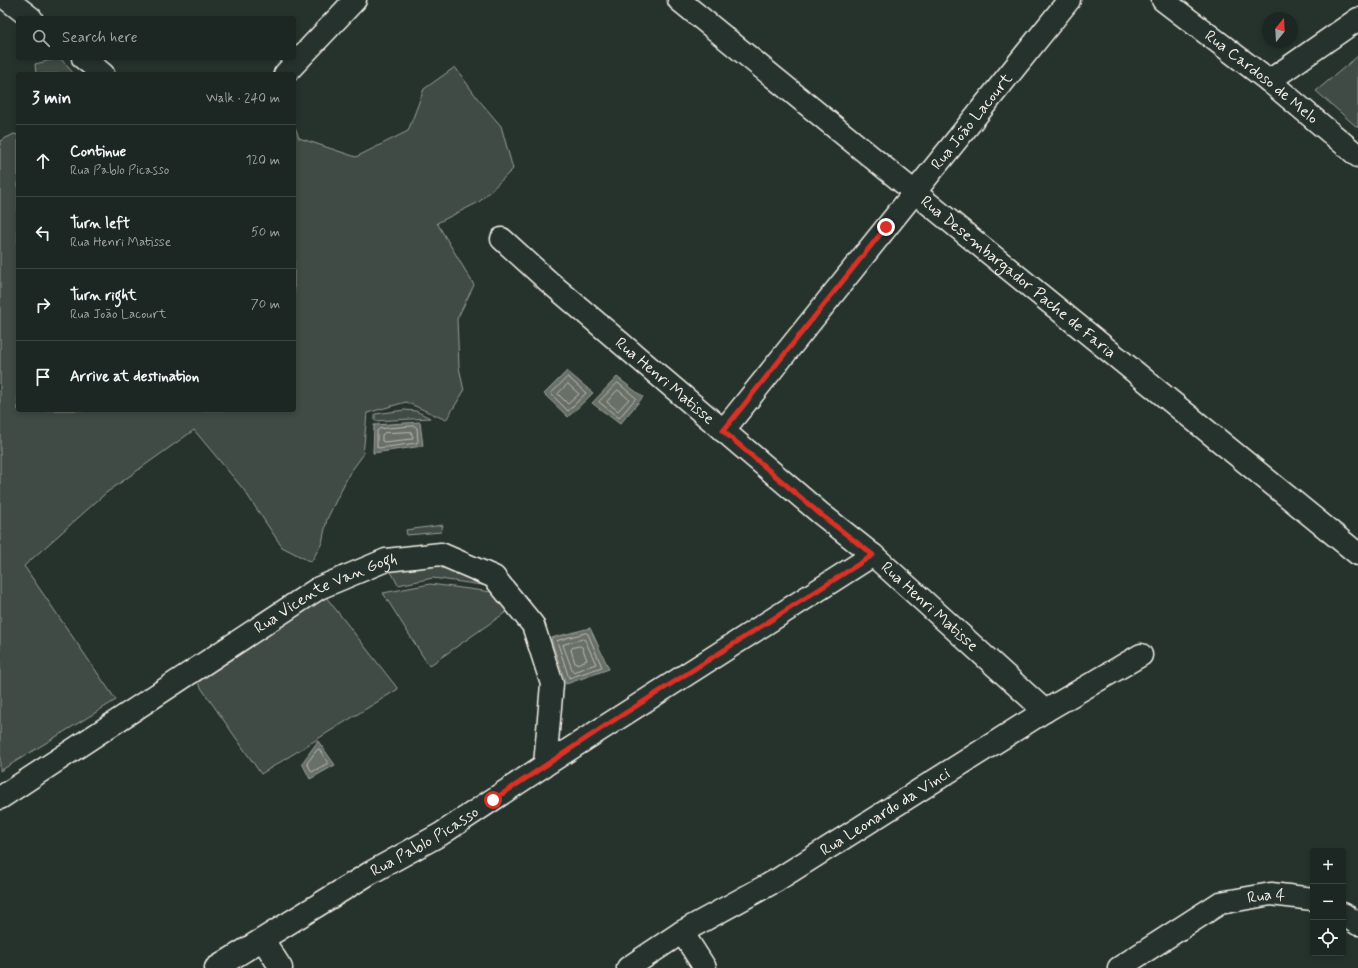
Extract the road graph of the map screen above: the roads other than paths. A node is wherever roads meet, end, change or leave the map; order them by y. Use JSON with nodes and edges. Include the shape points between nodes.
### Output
{"nodes":[{"id":1,"x":8,"y":0,"type":"edge"},
{"id":2,"x":355,"y":0,"type":"edge"},
{"id":3,"x":679,"y":0,"type":"edge"},
{"id":4,"x":1069,"y":0,"type":"edge"},
{"id":5,"x":1164,"y":0,"type":"edge"},
{"id":6,"x":28,"y":16,"type":"edge"},
{"id":7,"x":1358,"y":19,"type":"edge"},
{"id":8,"x":86,"y":60,"type":"edge"},
{"id":9,"x":100,"y":72,"type":"edge"},
{"id":10,"x":288,"y":72,"type":"edge"},
{"id":11,"x":1270,"y":80,"type":"junction"},
{"id":12,"x":1358,"y":156,"type":"edge"},
{"id":13,"x":914,"y":192,"type":"junction"},
{"id":14,"x":502,"y":238,"type":"dead end"},
{"id":15,"x":723,"y":431,"type":"junction"},
{"id":16,"x":1358,"y":554,"type":"edge"},
{"id":17,"x":873,"y":555,"type":"junction"},
{"id":18,"x":1141,"y":655,"type":"dead end"},
{"id":19,"x":1045,"y":711,"type":"junction"},
{"id":20,"x":545,"y":765,"type":"junction"},
{"id":21,"x":0,"y":798,"type":"edge"},
{"id":22,"x":1310,"y":899,"type":"edge"},
{"id":23,"x":1346,"y":916,"type":"edge"},
{"id":24,"x":1358,"y":924,"type":"edge"},
{"id":25,"x":682,"y":932,"type":"junction"},
{"id":26,"x":263,"y":940,"type":"junction"},
{"id":27,"x":216,"y":968,"type":"edge"},
{"id":28,"x":281,"y":968,"type":"edge"},
{"id":29,"x":628,"y":968,"type":"edge"},
{"id":30,"x":705,"y":968,"type":"edge"},
{"id":31,"x":1119,"y":968,"type":"edge"}],
"edges":[{"from":1,"to":6,"type":"street"},
{"from":2,"to":10,"type":"street"},
{"from":3,"to":13,"type":"street","name":"Rua Desembargador Pache de Faria"},
{"from":4,"to":13,"type":"street","name":"Rua João Lacourt"},
{"from":5,"to":11,"type":"street","name":"Rua Cardoso de Melo"},
{"from":7,"to":11,"type":"street"},
{"from":8,"to":9,"type":"street"},
{"from":11,"to":12,"type":"street","name":"Rua Cardoso de Melo"},
{"from":13,"to":15,"type":"street","name":"Rua João Lacourt"},
{"from":13,"to":16,"type":"street","name":"Rua Desembargador Pache de Faria"},
{"from":14,"to":15,"type":"street","name":"Rua Henri Matisse","via":[[548,281]]},
{"from":15,"to":17,"type":"street","name":"Rua Henri Matisse","via":[[820,514]]},
{"from":17,"to":19,"type":"street","name":"Rua Henri Matisse"},
{"from":17,"to":20,"type":"street","name":"Rua Pablo Picasso"},
{"from":18,"to":19,"type":"street","name":"Rua Leonardo da Vinci"},
{"from":19,"to":25,"type":"street","name":"Rua Leonardo da Vinci","via":[[777,880]]},
{"from":20,"to":21,"type":"street","name":"Rua Vicente Van Gogh","via":[[552,684],[533,625],[494,577],[441,554],[386,560],[319,588]]},
{"from":20,"to":26,"type":"street","name":"Rua Pablo Picasso","via":[[441,834],[370,873]]},
{"from":22,"to":31,"type":"street","name":"Rua 4","via":[[1271,894],[1220,903]]},
{"from":23,"to":24,"type":"street"},
{"from":25,"to":29,"type":"street","name":"Rua Leonardo da Vinci"},
{"from":25,"to":30,"type":"street"},
{"from":26,"to":27,"type":"street","name":"Rua Pablo Picasso"},
{"from":26,"to":28,"type":"street"}]}
